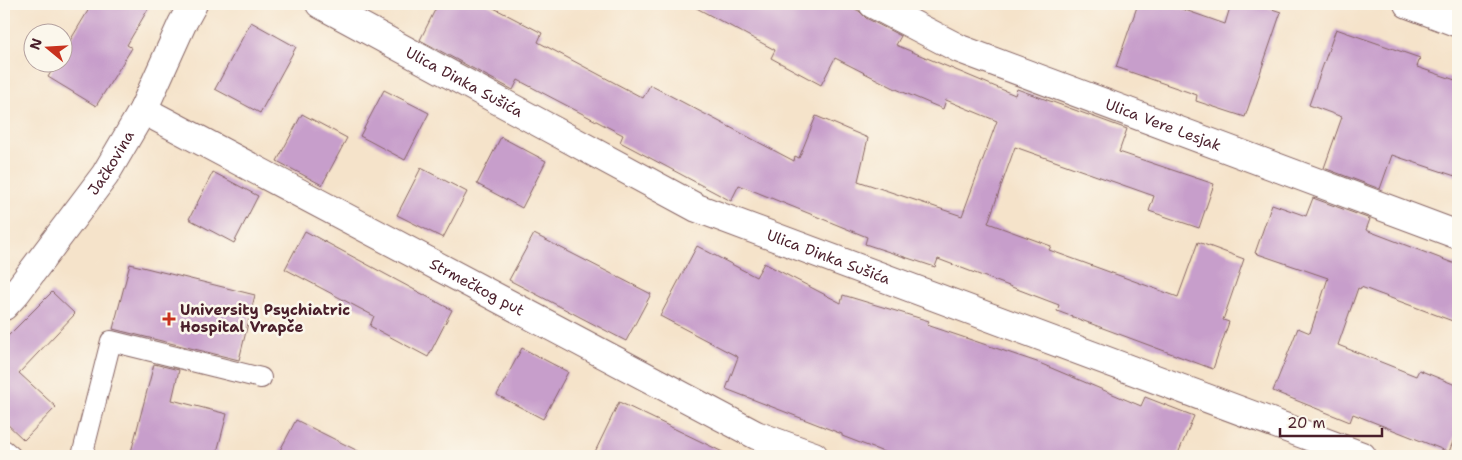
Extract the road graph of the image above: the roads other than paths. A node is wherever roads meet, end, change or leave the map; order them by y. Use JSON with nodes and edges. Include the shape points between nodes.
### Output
{"nodes":[{"id":1,"x":193,"y":4,"type":"edge"},
{"id":2,"x":320,"y":4,"type":"edge"},
{"id":3,"x":873,"y":4,"type":"edge"},
{"id":4,"x":1408,"y":4,"type":"edge"},
{"id":5,"x":1458,"y":23,"type":"edge"},
{"id":6,"x":143,"y":110,"type":"junction"},
{"id":7,"x":1458,"y":235,"type":"edge"},
{"id":8,"x":4,"y":306,"type":"edge"},
{"id":9,"x":261,"y":378,"type":"dead end"},
{"id":10,"x":4,"y":450,"type":"edge"},
{"id":11,"x":12,"y":456,"type":"edge"},
{"id":12,"x":82,"y":456,"type":"edge"},
{"id":13,"x":814,"y":456,"type":"edge"},
{"id":14,"x":1362,"y":456,"type":"edge"}],
"edges":[{"from":1,"to":6,"type":"street","name":"Jačkovina"},
{"from":2,"to":14,"type":"street","name":"Ulica Dinka Sušića","via":[[697,208]]},
{"from":3,"to":7,"type":"street","name":"Ulica Vere Lesjak","via":[[960,49]]},
{"from":4,"to":5,"type":"street"},
{"from":6,"to":8,"type":"street","name":"Jačkovina","via":[[104,175]]},
{"from":6,"to":13,"type":"street","name":"Strmečkog put","via":[[756,434]]},
{"from":9,"to":12,"type":"lane","via":[[111,341]]},
{"from":10,"to":11,"type":"lane"}]}
